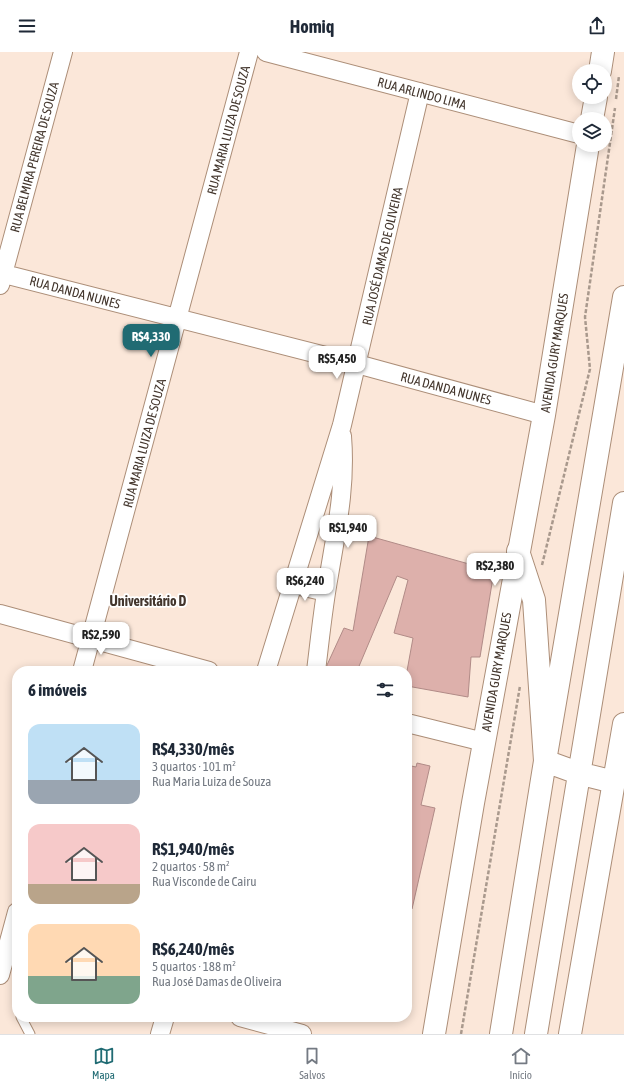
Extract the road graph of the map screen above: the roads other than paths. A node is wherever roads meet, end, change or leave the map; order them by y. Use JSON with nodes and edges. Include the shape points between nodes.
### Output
{"nodes":[{"id":1,"x":63,"y":52,"type":"edge"},
{"id":2,"x":249,"y":52,"type":"edge"},
{"id":3,"x":266,"y":52,"type":"edge"},
{"id":4,"x":603,"y":52,"type":"edge"},
{"id":5,"x":607,"y":64,"type":"edge"},
{"id":6,"x":420,"y":92,"type":"junction"},
{"id":7,"x":572,"y":132,"type":"edge"},
{"id":8,"x":587,"y":152,"type":"edge"},
{"id":9,"x":1,"y":277,"type":"edge"},
{"id":10,"x":624,"y":297,"type":"edge"},
{"id":11,"x":177,"y":319,"type":"junction"},
{"id":12,"x":357,"y":364,"type":"junction"},
{"id":13,"x":544,"y":415,"type":"junction"},
{"id":14,"x":342,"y":425,"type":"junction"},
{"id":15,"x":624,"y":503,"type":"edge"},
{"id":16,"x":518,"y":551,"type":"junction"},
{"id":17,"x":292,"y":584,"type":"junction"},
{"id":18,"x":326,"y":592,"type":"junction"},
{"id":19,"x":0,"y":614,"type":"edge"},
{"id":20,"x":91,"y":637,"type":"junction"},
{"id":21,"x":83,"y":666,"type":"edge"},
{"id":22,"x":192,"y":666,"type":"edge"},
{"id":23,"x":267,"y":666,"type":"edge"},
{"id":24,"x":317,"y":666,"type":"edge"},
{"id":25,"x":412,"y":724,"type":"edge"},
{"id":26,"x":624,"y":724,"type":"edge"},
{"id":27,"x":484,"y":742,"type":"junction"},
{"id":28,"x":545,"y":761,"type":"junction"},
{"id":29,"x":578,"y":773,"type":"junction"},
{"id":30,"x":619,"y":783,"type":"edge"},
{"id":31,"x":12,"y":934,"type":"edge"},
{"id":32,"x":7,"y":955,"type":"edge"},
{"id":33,"x":0,"y":975,"type":"edge"},
{"id":34,"x":24,"y":1022,"type":"edge"},
{"id":35,"x":164,"y":1022,"type":"edge"},
{"id":36,"x":249,"y":1022,"type":"edge"},
{"id":37,"x":261,"y":1029,"type":"edge"},
{"id":38,"x":30,"y":1034,"type":"edge"},
{"id":39,"x":160,"y":1034,"type":"edge"},
{"id":40,"x":302,"y":1034,"type":"edge"},
{"id":41,"x":434,"y":1034,"type":"edge"},
{"id":42,"x":501,"y":1034,"type":"edge"},
{"id":43,"x":536,"y":1034,"type":"edge"},
{"id":44,"x":570,"y":1034,"type":"edge"}],
"edges":[{"from":1,"to":9,"type":"street","name":"RUA BELMIRA PEREIRA DE SOUZA"},
{"from":2,"to":11,"type":"street","name":"RUA MARIA LUIZA DE SOUZA"},
{"from":3,"to":6,"type":"street","name":"RUA ARLINDO LIMA"},
{"from":4,"to":5,"type":"main road"},
{"from":6,"to":7,"type":"street","name":"RUA ARLINDO LIMA"},
{"from":6,"to":12,"type":"street","name":"RUA JOSÉ DAMAS DE OLIVEIRA"},
{"from":8,"to":13,"type":"main road","name":"AVENIDA GURY MARQUES"},
{"from":9,"to":11,"type":"street","name":"RUA DANDA NUNES"},
{"from":10,"to":28,"type":"main road"},
{"from":11,"to":12,"type":"street","name":"RUA DANDA NUNES"},
{"from":11,"to":20,"type":"street","name":"RUA MARIA LUIZA DE SOUZA"},
{"from":12,"to":13,"type":"street","name":"RUA DANDA NUNES"},
{"from":12,"to":14,"type":"street","name":"RUA JOSÉ DAMAS DE OLIVEIRA"},
{"from":13,"to":16,"type":"main road","name":"AVENIDA GURY MARQUES"},
{"from":14,"to":17,"type":"street","name":"RUA JOSÉ DAMAS DE OLIVEIRA"},
{"from":14,"to":18,"type":"street","via":[[343,485]]},
{"from":15,"to":29,"type":"main road"},
{"from":16,"to":27,"type":"main road","name":"AVENIDA GURY MARQUES"},
{"from":16,"to":28,"type":"main road","via":[[534,600]]},
{"from":17,"to":18,"type":"street"},
{"from":17,"to":23,"type":"street","name":"RUA JOSÉ DAMAS DE OLIVEIRA"},
{"from":18,"to":24,"type":"street"},
{"from":19,"to":20,"type":"street"},
{"from":20,"to":21,"type":"street","name":"RUA MARIA LUIZA DE SOUZA"},
{"from":20,"to":22,"type":"street"},
{"from":25,"to":27,"type":"street"},
{"from":26,"to":30,"type":"main road"},
{"from":27,"to":41,"type":"main road","name":"AVENIDA GURY MARQUES"},
{"from":28,"to":29,"type":"main road"},
{"from":28,"to":42,"type":"main road"},
{"from":29,"to":30,"type":"main road"},
{"from":29,"to":43,"type":"main road"},
{"from":30,"to":44,"type":"main road"},
{"from":31,"to":32,"type":"street"},
{"from":32,"to":33,"type":"street"},
{"from":34,"to":38,"type":"lane"},
{"from":35,"to":39,"type":"street"},
{"from":36,"to":37,"type":"street"},
{"from":37,"to":40,"type":"street"}]}
